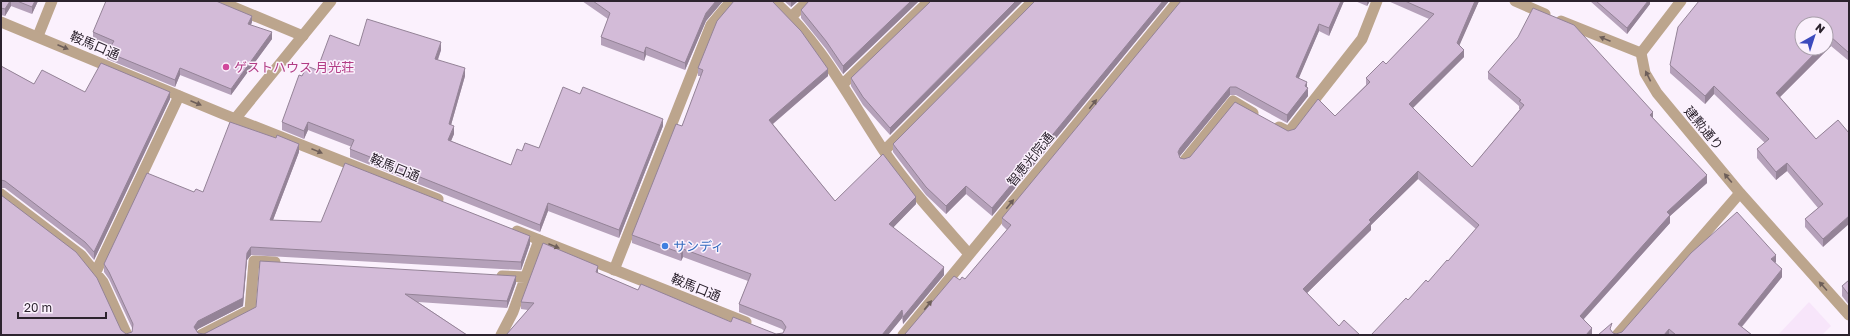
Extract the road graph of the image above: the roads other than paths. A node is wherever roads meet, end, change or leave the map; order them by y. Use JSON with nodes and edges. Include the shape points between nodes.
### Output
{"nodes":[{"id":1,"x":52,"y":1,"type":"edge"},
{"id":2,"x":219,"y":1,"type":"edge"},
{"id":3,"x":331,"y":1,"type":"edge"},
{"id":4,"x":731,"y":1,"type":"edge"},
{"id":5,"x":774,"y":1,"type":"edge"},
{"id":6,"x":808,"y":1,"type":"edge"},
{"id":7,"x":929,"y":1,"type":"edge"},
{"id":8,"x":1033,"y":1,"type":"edge"},
{"id":9,"x":1178,"y":1,"type":"edge"},
{"id":10,"x":1377,"y":1,"type":"edge"},
{"id":11,"x":1515,"y":1,"type":"edge"},
{"id":12,"x":1681,"y":1,"type":"edge"},
{"id":13,"x":792,"y":16,"type":"junction"},
{"id":14,"x":1,"y":22,"type":"edge"},
{"id":15,"x":38,"y":36,"type":"junction"},
{"id":16,"x":303,"y":36,"type":"junction"},
{"id":17,"x":1641,"y":53,"type":"junction"},
{"id":18,"x":843,"y":84,"type":"junction"},
{"id":19,"x":179,"y":96,"type":"junction"},
{"id":20,"x":235,"y":119,"type":"junction"},
{"id":21,"x":884,"y":151,"type":"junction"},
{"id":22,"x":1185,"y":160,"type":"edge"},
{"id":23,"x":1740,"y":193,"type":"junction"},
{"id":24,"x":4,"y":196,"type":"edge"},
{"id":25,"x":450,"y":204,"type":"edge"},
{"id":26,"x":1,"y":208,"type":"edge"},
{"id":27,"x":509,"y":228,"type":"edge"},
{"id":28,"x":539,"y":240,"type":"junction"},
{"id":29,"x":969,"y":254,"type":"junction"},
{"id":30,"x":286,"y":263,"type":"edge"},
{"id":31,"x":614,"y":270,"type":"junction"},
{"id":32,"x":96,"y":274,"type":"junction"},
{"id":33,"x":494,"y":276,"type":"edge"},
{"id":34,"x":525,"y":277,"type":"junction"},
{"id":35,"x":1849,"y":315,"type":"edge"},
{"id":36,"x":758,"y":326,"type":"edge"},
{"id":37,"x":127,"y":335,"type":"edge"},
{"id":38,"x":201,"y":335,"type":"edge"},
{"id":39,"x":501,"y":335,"type":"edge"},
{"id":40,"x":903,"y":335,"type":"edge"},
{"id":41,"x":1617,"y":335,"type":"edge"}],
"edges":[{"from":1,"to":15,"type":"street"},
{"from":2,"to":16,"type":"street"},
{"from":3,"to":16,"type":"street"},
{"from":4,"to":31,"type":"street","via":[[711,25]]},
{"from":5,"to":13,"type":"street"},
{"from":6,"to":13,"type":"street"},
{"from":7,"to":18,"type":"street"},
{"from":8,"to":21,"type":"street"},
{"from":29,"to":9,"type":"street","name":"智恵光院通","one_way":true},
{"from":10,"to":22,"type":"street","via":[[1362,40],[1288,132],[1233,101]]},
{"from":17,"to":11,"type":"street","one_way":true},
{"from":12,"to":17,"type":"street"},
{"from":13,"to":18,"type":"street"},
{"from":14,"to":15,"type":"street","name":"鞍馬口通"},
{"from":15,"to":19,"type":"street","name":"鞍馬口通","one_way":true},
{"from":16,"to":20,"type":"street"},
{"from":23,"to":17,"type":"street","name":"建勲通り","one_way":true,"via":[[1657,93],[1645,73]]},
{"from":18,"to":21,"type":"street"},
{"from":19,"to":20,"type":"street","name":"鞍馬口通","one_way":true},
{"from":19,"to":32,"type":"street"},
{"from":20,"to":25,"type":"street","name":"鞍馬口通","one_way":true},
{"from":21,"to":29,"type":"street","via":[[927,207]]},
{"from":35,"to":23,"type":"street","name":"建勲通り","one_way":true},
{"from":23,"to":41,"type":"street"},
{"from":24,"to":26,"type":"street"},
{"from":24,"to":32,"type":"street","via":[[81,255]]},
{"from":27,"to":28,"type":"street","name":"鞍馬口通"},
{"from":28,"to":31,"type":"street","name":"鞍馬口通","one_way":true},
{"from":28,"to":34,"type":"street"},
{"from":40,"to":29,"type":"street","name":"智恵光院通","one_way":true},
{"from":30,"to":38,"type":"street","via":[[254,261],[250,310]]},
{"from":31,"to":36,"type":"street","name":"鞍馬口通"},
{"from":32,"to":37,"type":"street","via":[[103,282]]},
{"from":33,"to":34,"type":"street"},
{"from":34,"to":39,"type":"street","via":[[513,312]]}]}
